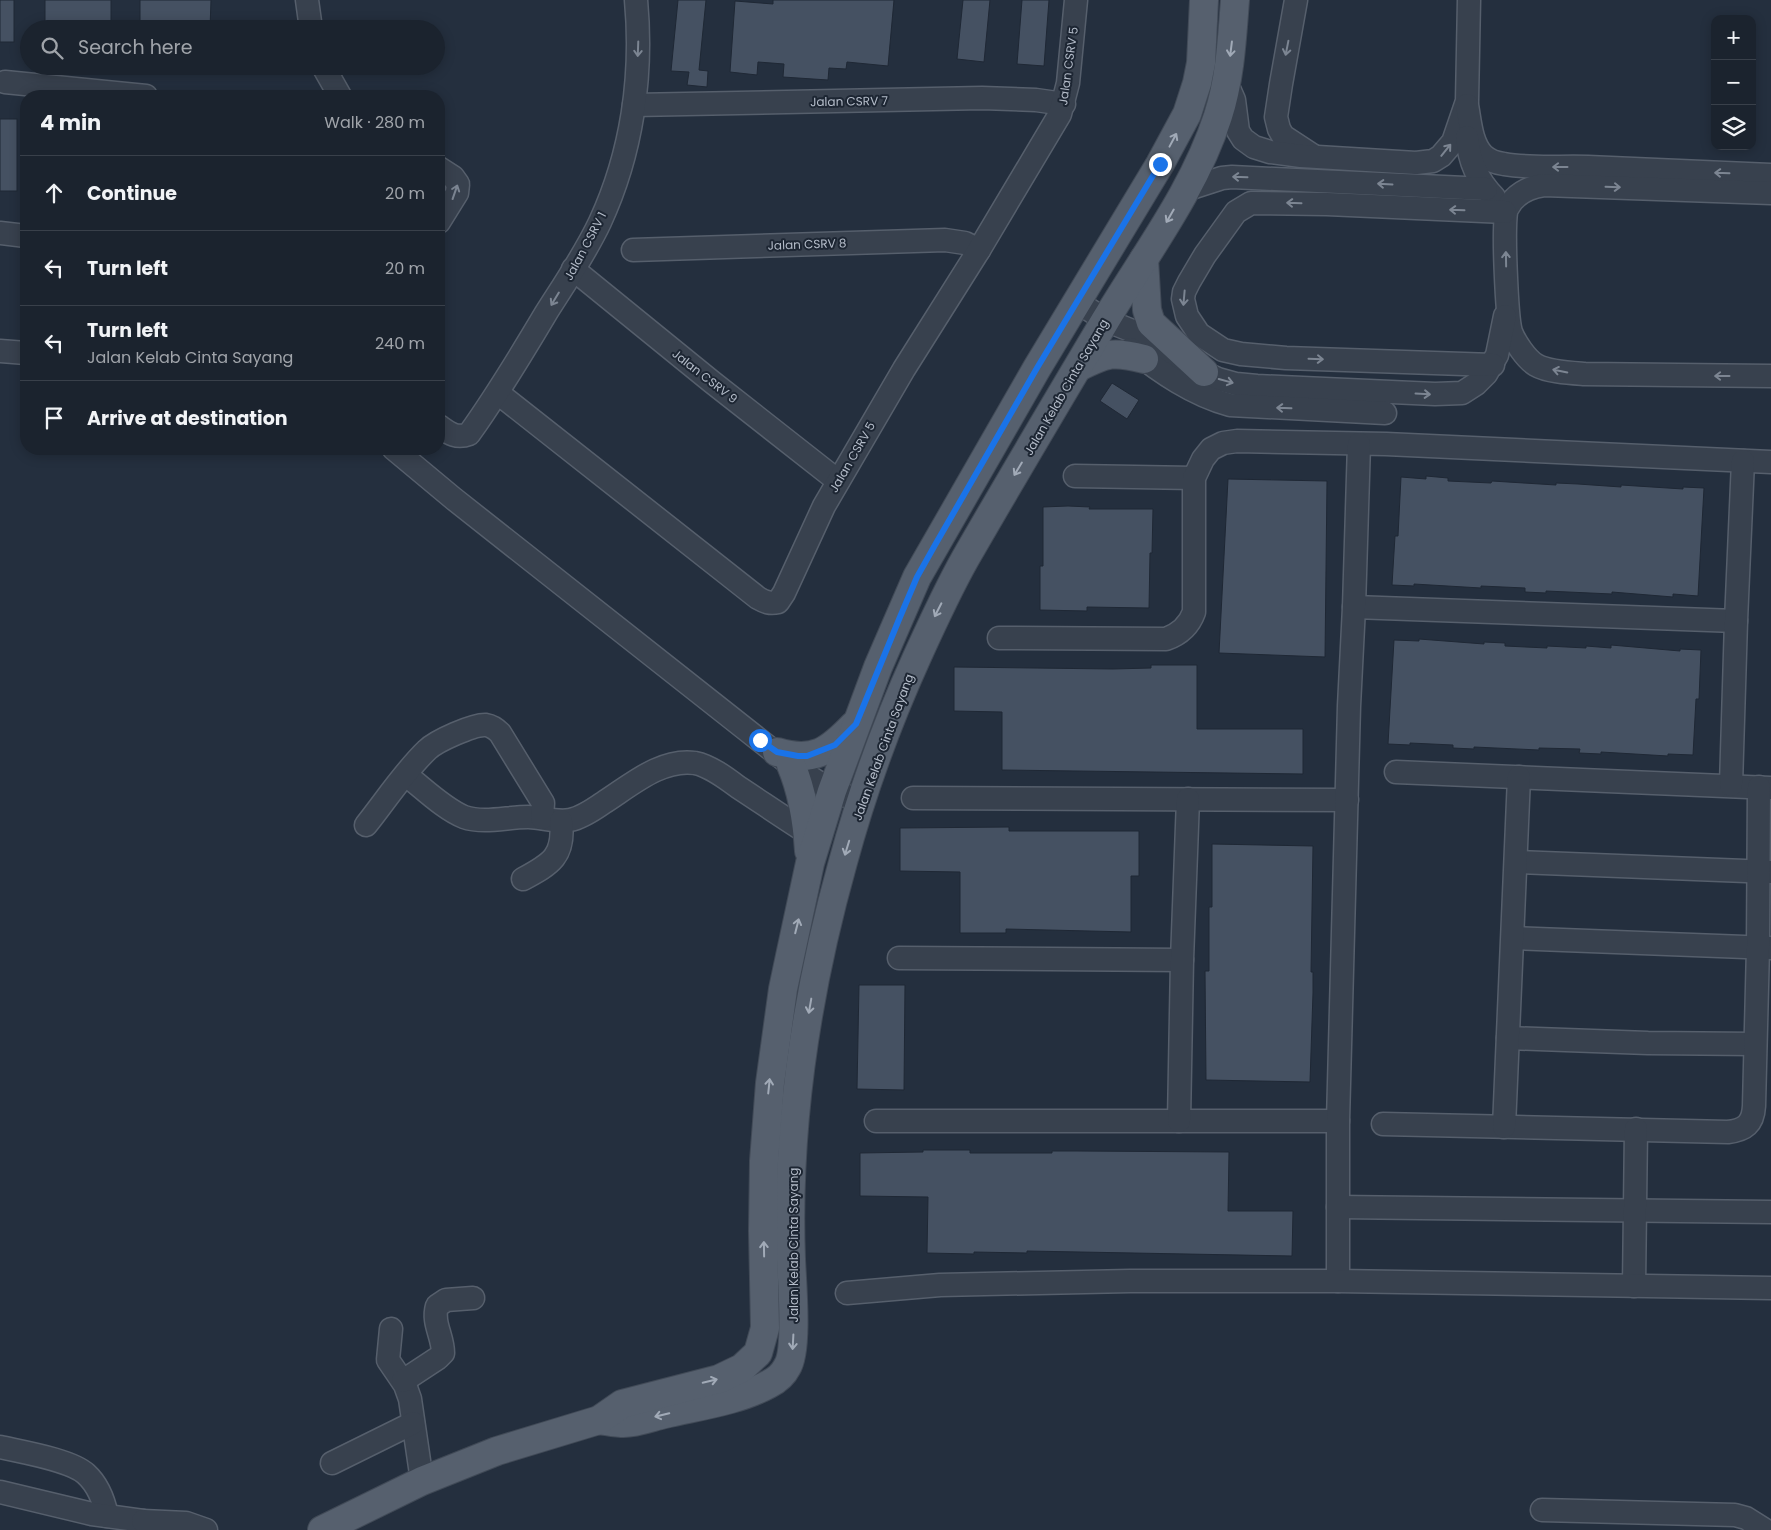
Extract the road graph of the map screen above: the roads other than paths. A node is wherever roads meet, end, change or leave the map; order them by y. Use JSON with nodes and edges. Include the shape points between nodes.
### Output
{"nodes":[{"id":1,"x":307,"y":0,"type":"edge"},
{"id":2,"x":636,"y":0,"type":"edge"},
{"id":3,"x":1076,"y":0,"type":"edge"},
{"id":4,"x":1204,"y":0,"type":"edge"},
{"id":5,"x":1235,"y":0,"type":"edge"},
{"id":6,"x":1296,"y":0,"type":"edge"},
{"id":7,"x":1469,"y":0,"type":"edge"},
{"id":8,"x":1481,"y":0,"type":"edge"},
{"id":9,"x":309,"y":20,"type":"edge"},
{"id":10,"x":1468,"y":28,"type":"junction"},
{"id":11,"x":328,"y":75,"type":"edge"},
{"id":12,"x":5,"y":82,"type":"dead end"},
{"id":13,"x":1226,"y":84,"type":"junction"},
{"id":14,"x":86,"y":90,"type":"edge"},
{"id":15,"x":337,"y":90,"type":"edge"},
{"id":16,"x":1467,"y":101,"type":"junction"},
{"id":17,"x":1064,"y":104,"type":"junction"},
{"id":18,"x":634,"y":106,"type":"junction"},
{"id":19,"x":1317,"y":157,"type":"junction"},
{"id":20,"x":445,"y":172,"type":"edge"},
{"id":21,"x":1771,"y":175,"type":"edge"},
{"id":22,"x":1486,"y":189,"type":"junction"},
{"id":23,"x":1185,"y":190,"type":"junction"},
{"id":24,"x":1771,"y":192,"type":"edge"},
{"id":25,"x":445,"y":212,"type":"edge"},
{"id":26,"x":1505,"y":212,"type":"junction"},
{"id":27,"x":0,"y":233,"type":"edge"},
{"id":28,"x":20,"y":235,"type":"edge"},
{"id":29,"x":632,"y":250,"type":"dead end"},
{"id":30,"x":979,"y":250,"type":"junction"},
{"id":31,"x":1144,"y":259,"type":"junction"},
{"id":32,"x":573,"y":269,"type":"junction"},
{"id":33,"x":1076,"y":302,"type":"junction"},
{"id":34,"x":1507,"y":307,"type":"junction"},
{"id":35,"x":1105,"y":320,"type":"junction"},
{"id":36,"x":0,"y":351,"type":"edge"},
{"id":37,"x":20,"y":353,"type":"edge"},
{"id":38,"x":1144,"y":360,"type":"junction"},
{"id":39,"x":1493,"y":365,"type":"junction"},
{"id":40,"x":1079,"y":367,"type":"junction"},
{"id":41,"x":1204,"y":372,"type":"junction"},
{"id":42,"x":1771,"y":376,"type":"edge"},
{"id":43,"x":498,"y":393,"type":"junction"},
{"id":44,"x":1385,"y":403,"type":"junction"},
{"id":45,"x":1346,"y":410,"type":"junction"},
{"id":46,"x":445,"y":430,"type":"edge"},
{"id":47,"x":1354,"y":444,"type":"junction"},
{"id":48,"x":1386,"y":444,"type":"junction"},
{"id":49,"x":401,"y":455,"type":"edge"},
{"id":50,"x":1743,"y":461,"type":"junction"},
{"id":51,"x":1771,"y":462,"type":"edge"},
{"id":52,"x":1075,"y":476,"type":"dead end"},
{"id":53,"x":1194,"y":478,"type":"junction"},
{"id":54,"x":838,"y":481,"type":"junction"},
{"id":55,"x":1354,"y":606,"type":"junction"},
{"id":56,"x":1736,"y":620,"type":"junction"},
{"id":57,"x":999,"y":638,"type":"dead end"},
{"id":58,"x":856,"y":724,"type":"junction"},
{"id":59,"x":784,"y":758,"type":"junction"},
{"id":60,"x":1396,"y":772,"type":"dead end"},
{"id":61,"x":406,"y":775,"type":"junction"},
{"id":62,"x":1519,"y":777,"type":"junction"},
{"id":63,"x":1731,"y":785,"type":"junction"},
{"id":64,"x":1765,"y":787,"type":"edge"},
{"id":65,"x":832,"y":791,"type":"junction"},
{"id":66,"x":913,"y":798,"type":"dead end"},
{"id":67,"x":1188,"y":799,"type":"junction"},
{"id":68,"x":1347,"y":800,"type":"junction"},
{"id":69,"x":861,"y":801,"type":"junction"},
{"id":70,"x":552,"y":819,"type":"junction"},
{"id":71,"x":366,"y":825,"type":"dead end"},
{"id":72,"x":808,"y":833,"type":"junction"},
{"id":73,"x":1516,"y":862,"type":"junction"},
{"id":74,"x":810,"y":863,"type":"junction"},
{"id":75,"x":1765,"y":872,"type":"edge"},
{"id":76,"x":523,"y":879,"type":"dead end"},
{"id":77,"x":1513,"y":938,"type":"junction"},
{"id":78,"x":1765,"y":948,"type":"edge"},
{"id":79,"x":899,"y":958,"type":"dead end"},
{"id":80,"x":1182,"y":960,"type":"junction"},
{"id":81,"x":1508,"y":1038,"type":"junction"},
{"id":82,"x":1755,"y":1044,"type":"junction"},
{"id":83,"x":876,"y":1121,"type":"dead end"},
{"id":84,"x":1180,"y":1121,"type":"junction"},
{"id":85,"x":1338,"y":1121,"type":"junction"},
{"id":86,"x":1383,"y":1124,"type":"dead end"},
{"id":87,"x":1504,"y":1127,"type":"junction"},
{"id":88,"x":1636,"y":1129,"type":"junction"},
{"id":89,"x":1338,"y":1207,"type":"junction"},
{"id":90,"x":1635,"y":1209,"type":"junction"},
{"id":91,"x":1771,"y":1212,"type":"edge"},
{"id":92,"x":1338,"y":1281,"type":"junction"},
{"id":93,"x":1634,"y":1286,"type":"junction"},
{"id":94,"x":1771,"y":1288,"type":"edge"},
{"id":95,"x":847,"y":1293,"type":"dead end"},
{"id":96,"x":473,"y":1298,"type":"dead end"},
{"id":97,"x":392,"y":1329,"type":"dead end"},
{"id":98,"x":403,"y":1382,"type":"junction"},
{"id":99,"x":599,"y":1420,"type":"junction"},
{"id":100,"x":413,"y":1424,"type":"junction"},
{"id":101,"x":0,"y":1447,"type":"edge"},
{"id":102,"x":332,"y":1463,"type":"dead end"},
{"id":103,"x":422,"y":1481,"type":"junction"},
{"id":104,"x":0,"y":1492,"type":"edge"},
{"id":105,"x":1542,"y":1510,"type":"dead end"},
{"id":106,"x":107,"y":1516,"type":"junction"},
{"id":107,"x":143,"y":1525,"type":"edge"},
{"id":108,"x":206,"y":1530,"type":"edge"},
{"id":109,"x":322,"y":1530,"type":"edge"},
{"id":110,"x":1764,"y":1530,"type":"edge"}],
"edges":[{"from":1,"to":9,"type":"street"},
{"from":2,"to":18,"type":"street","name":"Jalan CSRV 1","one_way":true,"via":[[638,50]]},
{"from":3,"to":17,"type":"street","name":"Jalan CSRV 5"},
{"from":33,"to":4,"type":"main road","name":"Jalan Kelab Cinta Sayang","one_way":true,"via":[[1187,114],[1201,63]]},
{"from":5,"to":13,"type":"main road","name":"Jalan Kelab Cinta Sayang","one_way":true},
{"from":6,"to":19,"type":"street","one_way":true,"via":[[1276,117],[1283,136]]},
{"from":7,"to":10,"type":"street"},
{"from":8,"to":10,"type":"street"},
{"from":10,"to":16,"type":"street"},
{"from":11,"to":15,"type":"street"},
{"from":12,"to":14,"type":"street"},
{"from":13,"to":19,"type":"street","via":[[1234,100],[1238,131],[1243,139],[1270,152]]},
{"from":13,"to":23,"type":"main road","name":"Jalan Kelab Cinta Sayang","via":[[1208,144]]},
{"from":19,"to":16,"type":"street","one_way":true,"via":[[1416,163],[1433,161],[1453,142]]},
{"from":21,"to":16,"type":"street","one_way":true,"via":[[1501,164],[1483,155],[1478,148],[1470,126]]},
{"from":16,"to":22,"type":"street","via":[[1468,152],[1472,166]]},
{"from":17,"to":18,"type":"street","name":"Jalan CSRV 7","via":[[982,98]]},
{"from":17,"to":30,"type":"street","name":"Jalan CSRV 5","via":[[1053,128]]},
{"from":18,"to":32,"type":"street","name":"Jalan CSRV 1","via":[[630,133],[612,190],[600,221]]},
{"from":25,"to":20,"type":"street","one_way":true,"via":[[457,193],[458,184]]},
{"from":22,"to":23,"type":"street","one_way":true,"via":[[1232,177]]},
{"from":22,"to":26,"type":"street"},
{"from":23,"to":31,"type":"main road","name":"Jalan Kelab Cinta Sayang","one_way":true},
{"from":26,"to":24,"type":"street","one_way":true,"via":[[1524,191],[1544,185]]},
{"from":34,"to":26,"type":"street","one_way":true},
{"from":26,"to":39,"type":"street","one_way":true,"via":[[1258,202],[1236,212],[1188,282],[1183,299],[1187,316],[1199,334],[1223,350],[1240,354]]},
{"from":27,"to":28,"type":"street"},
{"from":29,"to":30,"type":"street","name":"Jalan CSRV 8","via":[[945,240],[965,242]]},
{"from":30,"to":54,"type":"street","name":"Jalan CSRV 5","via":[[904,368]]},
{"from":31,"to":35,"type":"main road","name":"Jalan Kelab Cinta Sayang"},
{"from":31,"to":41,"type":"main road","via":[[1147,310],[1152,323]]},
{"from":32,"to":43,"type":"street","name":"Jalan CSRV 1","one_way":true},
{"from":32,"to":54,"type":"street","name":"Jalan CSRV 9"},
{"from":33,"to":35,"type":"street"},
{"from":33,"to":58,"type":"main road","name":"Jalan Kelab Cinta Sayang","via":[[917,577]]},
{"from":34,"to":39,"type":"street"},
{"from":42,"to":34,"type":"street","one_way":true,"via":[[1585,374],[1553,370],[1536,365],[1520,348],[1511,331]]},
{"from":35,"to":38,"type":"street"},
{"from":35,"to":40,"type":"main road","name":"Jalan Kelab Cinta Sayang"},
{"from":35,"to":41,"type":"street","via":[[1134,332],[1162,351]]},
{"from":36,"to":37,"type":"street"},
{"from":38,"to":40,"type":"main road","via":[[1111,353]]},
{"from":45,"to":38,"type":"street","one_way":true,"via":[[1230,405],[1200,394]]},
{"from":44,"to":39,"type":"street","one_way":true,"via":[[1462,393],[1476,384]]},
{"from":40,"to":69,"type":"main road","name":"Jalan Kelab Cinta Sayang","one_way":true,"via":[[936,614],[889,723]]},
{"from":41,"to":44,"type":"street","one_way":true,"via":[[1236,384]]},
{"from":43,"to":46,"type":"street","name":"Jalan CSRV 1","via":[[469,434],[454,436]]},
{"from":43,"to":54,"type":"street","name":"Jalan CSRV 5","via":[[772,604],[782,598],[814,525]]},
{"from":44,"to":45,"type":"street"},
{"from":44,"to":48,"type":"street"},
{"from":45,"to":47,"type":"street"},
{"from":47,"to":48,"type":"street"},
{"from":47,"to":53,"type":"street","via":[[1223,443],[1211,449]]},
{"from":47,"to":55,"type":"street"},
{"from":48,"to":50,"type":"street"},
{"from":49,"to":59,"type":"street"},
{"from":50,"to":51,"type":"street"},
{"from":50,"to":56,"type":"street"},
{"from":52,"to":53,"type":"street"},
{"from":53,"to":57,"type":"street","via":[[1194,612],[1180,632],[1166,639]]},
{"from":55,"to":56,"type":"street"},
{"from":55,"to":68,"type":"street"},
{"from":56,"to":63,"type":"street"},
{"from":58,"to":59,"type":"main road","via":[[835,745],[816,753]]},
{"from":58,"to":65,"type":"main road","name":"Jalan Kelab Cinta Sayang"},
{"from":59,"to":65,"type":"street"},
{"from":59,"to":72,"type":"main road","via":[[800,788]]},
{"from":60,"to":62,"type":"street"},
{"from":61,"to":70,"type":"street","via":[[466,818]]},
{"from":61,"to":70,"type":"street","via":[[432,746],[479,726],[492,726],[500,732]]},
{"from":61,"to":71,"type":"street"},
{"from":62,"to":63,"type":"street"},
{"from":62,"to":73,"type":"street"},
{"from":63,"to":64,"type":"street"},
{"from":64,"to":75,"type":"street"},
{"from":65,"to":69,"type":"street"},
{"from":65,"to":74,"type":"main road","name":"Jalan Kelab Cinta Sayang"},
{"from":66,"to":67,"type":"street"},
{"from":67,"to":68,"type":"street"},
{"from":67,"to":80,"type":"street"},
{"from":68,"to":85,"type":"street"},
{"from":69,"to":99,"type":"main road","name":"Jalan Kelab Cinta Sayang","one_way":true,"via":[[828,917],[800,1079],[790,1213],[792,1358],[774,1382],[745,1394],[627,1424]]},
{"from":70,"to":72,"type":"street","via":[[578,817],[653,772],[673,764],[690,763],[706,767],[727,779]]},
{"from":70,"to":76,"type":"street","via":[[562,838],[557,854],[550,864]]},
{"from":72,"to":74,"type":"main road"},
{"from":73,"to":75,"type":"street"},
{"from":73,"to":77,"type":"street"},
{"from":99,"to":74,"type":"main road","name":"Jalan Kelab Cinta Sayang","one_way":true,"via":[[622,1404],[719,1379],[742,1368],[758,1354],[765,1328],[764,1161],[770,1082],[783,990]]},
{"from":75,"to":78,"type":"street"},
{"from":77,"to":78,"type":"street"},
{"from":77,"to":81,"type":"street"},
{"from":78,"to":82,"type":"street"},
{"from":79,"to":80,"type":"street"},
{"from":80,"to":84,"type":"street"},
{"from":81,"to":82,"type":"street"},
{"from":81,"to":87,"type":"street"},
{"from":82,"to":88,"type":"street","via":[[1753,1115],[1746,1127],[1728,1132]]},
{"from":83,"to":84,"type":"street"},
{"from":84,"to":85,"type":"street"},
{"from":85,"to":89,"type":"street"},
{"from":86,"to":87,"type":"street"},
{"from":87,"to":88,"type":"street"},
{"from":88,"to":90,"type":"street"},
{"from":89,"to":90,"type":"street"},
{"from":89,"to":92,"type":"street"},
{"from":90,"to":91,"type":"street"},
{"from":90,"to":93,"type":"street"},
{"from":92,"to":93,"type":"street"},
{"from":92,"to":95,"type":"street","via":[[1007,1282]]},
{"from":93,"to":94,"type":"street"},
{"from":96,"to":98,"type":"street","via":[[446,1300],[437,1306],[435,1321],[443,1353]]},
{"from":97,"to":98,"type":"street","via":[[388,1360]]},
{"from":98,"to":100,"type":"street","via":[[410,1399]]},
{"from":99,"to":103,"type":"main road","name":"Jalan Kelab Cinta Sayang","via":[[497,1452]]},
{"from":100,"to":102,"type":"street"},
{"from":100,"to":103,"type":"street"},
{"from":101,"to":106,"type":"street","via":[[82,1470],[97,1489]]},
{"from":103,"to":109,"type":"main road","name":"Jalan Kelab Cinta Sayang"},
{"from":104,"to":106,"type":"street"},
{"from":105,"to":110,"type":"street","via":[[1735,1515]]},
{"from":106,"to":107,"type":"street"},
{"from":107,"to":108,"type":"street","via":[[186,1523]]}]}
